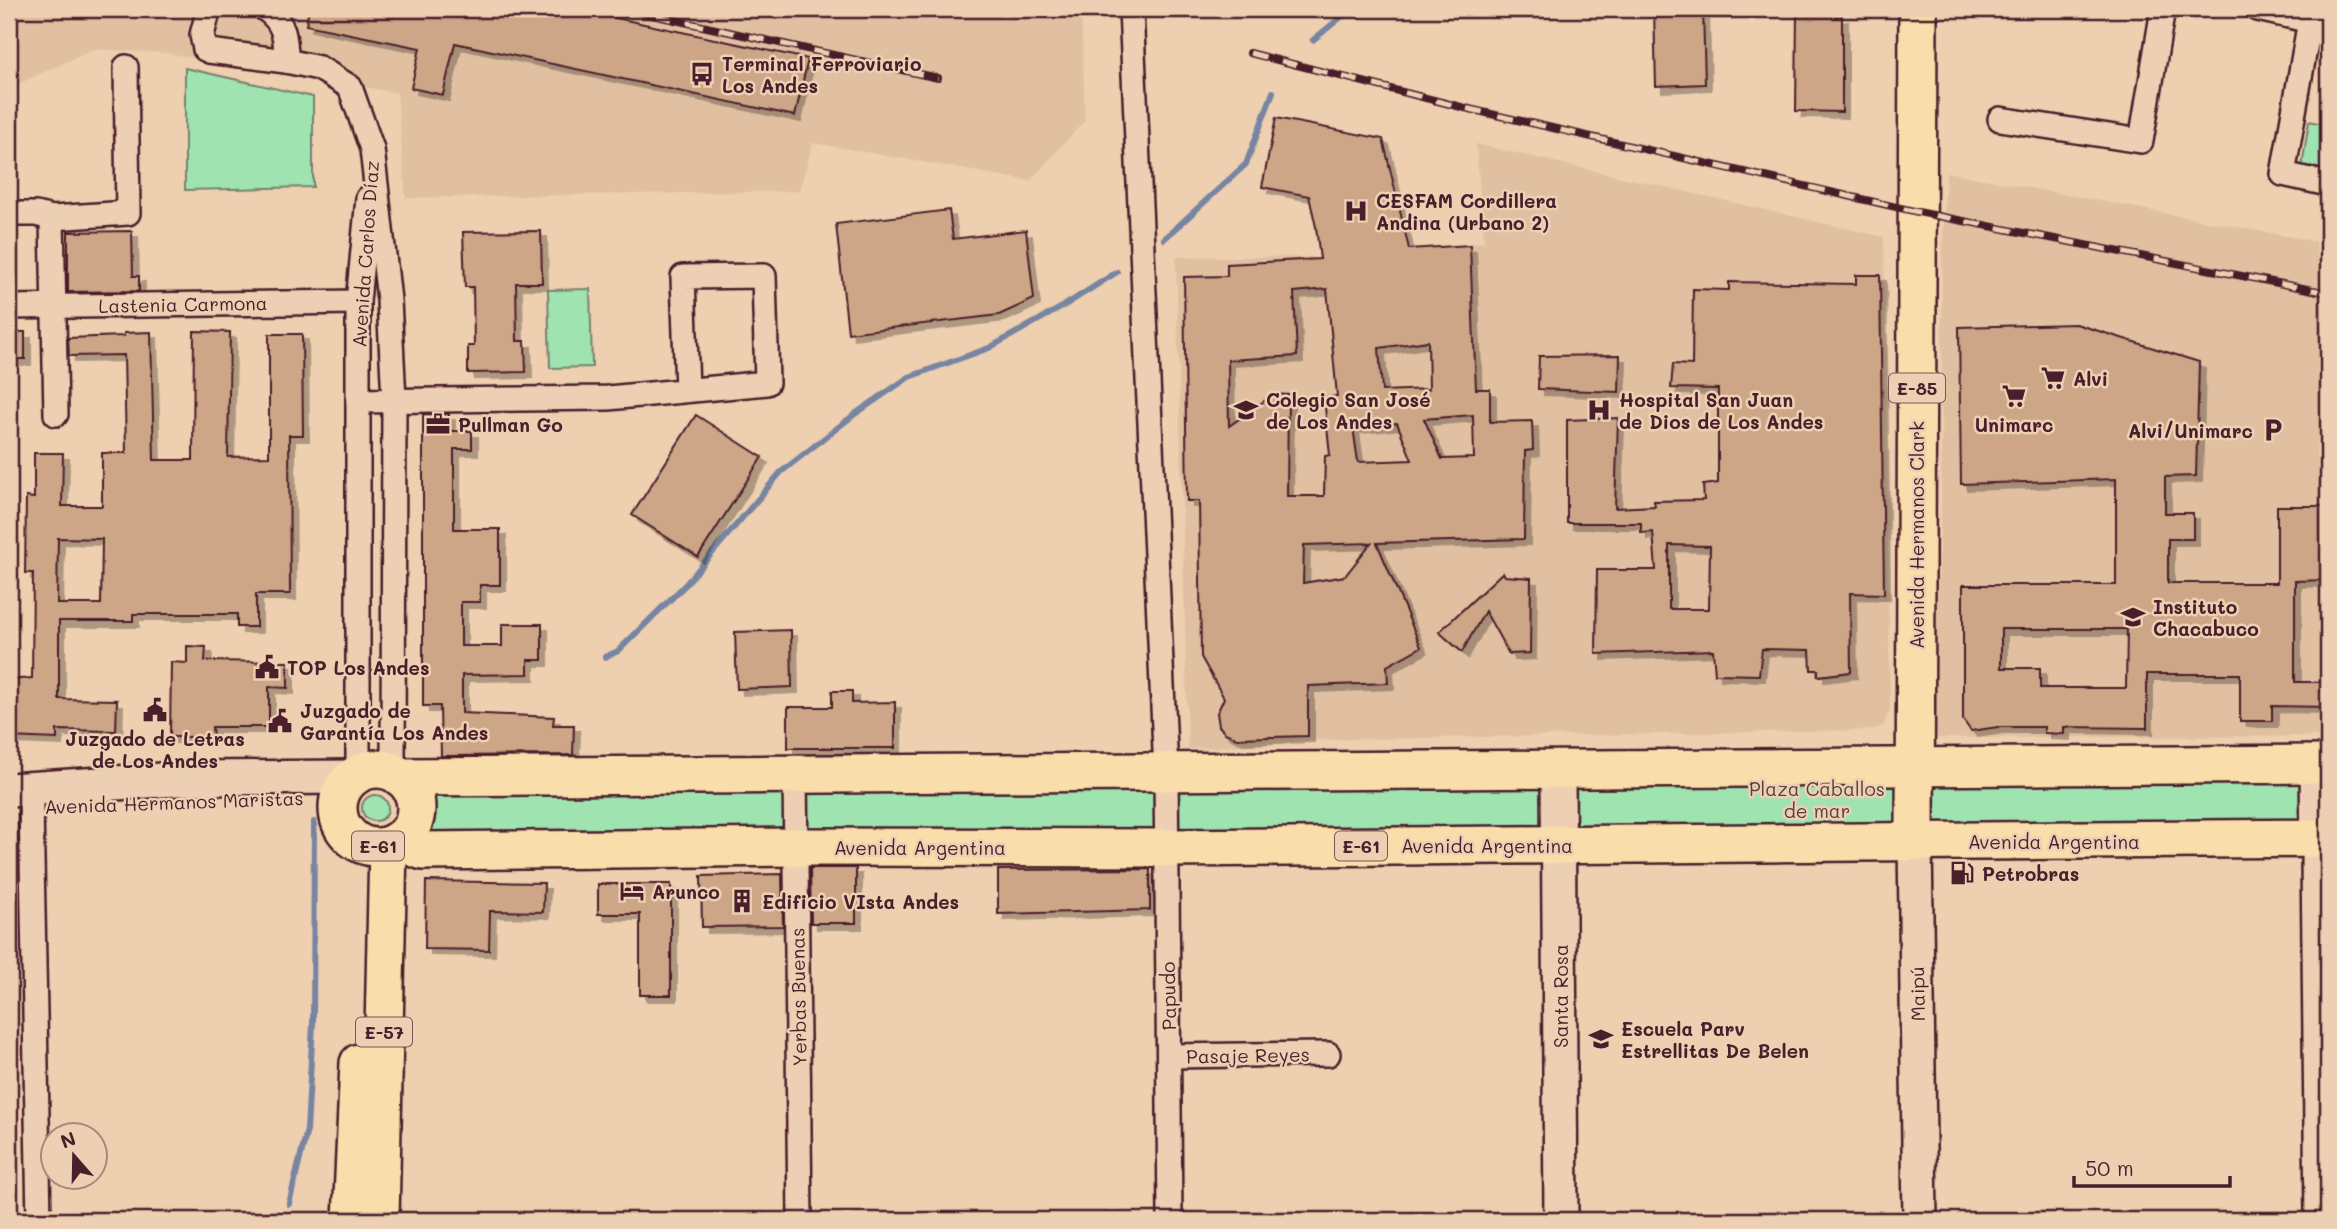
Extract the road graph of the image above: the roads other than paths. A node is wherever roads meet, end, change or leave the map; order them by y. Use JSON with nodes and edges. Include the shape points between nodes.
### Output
{"nodes":[{"id":1,"x":212,"y":9,"type":"edge"},
{"id":2,"x":265,"y":9,"type":"edge"},
{"id":3,"x":1131,"y":9,"type":"edge"},
{"id":4,"x":1918,"y":9,"type":"edge"},
{"id":5,"x":2163,"y":9,"type":"edge"},
{"id":6,"x":2258,"y":9,"type":"edge"},
{"id":7,"x":2317,"y":18,"type":"edge"},
{"id":8,"x":286,"y":61,"type":"junction"},
{"id":9,"x":126,"y":67,"type":"dead end"},
{"id":10,"x":2000,"y":119,"type":"dead end"},
{"id":11,"x":372,"y":149,"type":"junction"},
{"id":12,"x":2328,"y":184,"type":"edge"},
{"id":13,"x":9,"y":214,"type":"edge"},
{"id":14,"x":52,"y":218,"type":"junction"},
{"id":15,"x":358,"y":302,"type":"junction"},
{"id":16,"x":53,"y":306,"type":"junction"},
{"id":17,"x":9,"y":307,"type":"edge"},
{"id":18,"x":687,"y":390,"type":"junction"},
{"id":19,"x":394,"y":400,"type":"junction"},
{"id":20,"x":358,"y":401,"type":"junction"},
{"id":21,"x":56,"y":414,"type":"dead end"},
{"id":22,"x":2320,"y":764,"type":"edge"},
{"id":23,"x":1915,"y":768,"type":"junction"},
{"id":24,"x":1166,"y":772,"type":"junction"},
{"id":25,"x":1558,"y":772,"type":"junction"},
{"id":26,"x":795,"y":774,"type":"junction"},
{"id":27,"x":9,"y":780,"type":"edge"},
{"id":28,"x":369,"y":780,"type":"junction"},
{"id":29,"x":126,"y":782,"type":"junction"},
{"id":30,"x":16,"y":802,"type":"edge"},
{"id":31,"x":2321,"y":838,"type":"edge"},
{"id":32,"x":1915,"y":841,"type":"junction"},
{"id":33,"x":384,"y":844,"type":"junction"},
{"id":34,"x":1559,"y":844,"type":"junction"},
{"id":35,"x":796,"y":847,"type":"junction"},
{"id":36,"x":1167,"y":848,"type":"junction"},
{"id":37,"x":1328,"y":1054,"type":"dead end"},
{"id":38,"x":1169,"y":1056,"type":"junction"},
{"id":39,"x":39,"y":1220,"type":"edge"},
{"id":40,"x":352,"y":1220,"type":"edge"},
{"id":41,"x":380,"y":1220,"type":"edge"},
{"id":42,"x":800,"y":1220,"type":"edge"},
{"id":43,"x":1170,"y":1220,"type":"edge"},
{"id":44,"x":1561,"y":1220,"type":"edge"},
{"id":45,"x":1920,"y":1220,"type":"edge"},
{"id":46,"x":2317,"y":1220,"type":"edge"}],
"edges":[{"from":1,"to":8,"type":"street","via":[[202,36],[205,49]]},
{"from":2,"to":8,"type":"street","via":[[282,26]]},
{"from":3,"to":24,"type":"street","name":"Papudo"},
{"from":4,"to":23,"type":"main road","name":"Avenida Hermanos Clark","number":"E-85"},
{"from":5,"to":10,"type":"street","via":[[2141,141]]},
{"from":6,"to":7,"type":"street"},
{"from":7,"to":12,"type":"street","via":[[2283,174]]},
{"from":8,"to":11,"type":"street","via":[[319,68],[350,87]]},
{"from":9,"to":14,"type":"street","via":[[128,213]]},
{"from":11,"to":15,"type":"street","name":"Avenida Carlos Díaz"},
{"from":11,"to":19,"type":"street","name":"Avenida Carlos Díaz","via":[[389,300]]},
{"from":13,"to":14,"type":"street"},
{"from":14,"to":16,"type":"street"},
{"from":15,"to":16,"type":"street","name":"Lastenia Carmona"},
{"from":15,"to":20,"type":"street","name":"Avenida Carlos Díaz"},
{"from":16,"to":17,"type":"street","name":"Lastenia Carmona"},
{"from":16,"to":21,"type":"street"},
{"from":18,"to":18,"type":"street","via":[[683,277],[764,275],[767,383]]},
{"from":18,"to":19,"type":"street","via":[[608,398]]},
{"from":19,"to":20,"type":"street"},
{"from":19,"to":28,"type":"street","name":"Avenida Carlos Díaz"},
{"from":20,"to":28,"type":"street","name":"Avenida Carlos Díaz"},
{"from":22,"to":23,"type":"main road"},
{"from":22,"to":31,"type":"street"},
{"from":23,"to":25,"type":"main road"},
{"from":23,"to":32,"type":"main road","name":"Maipú","number":"E-85"},
{"from":24,"to":25,"type":"main road"},
{"from":24,"to":26,"type":"main road"},
{"from":24,"to":36,"type":"street","name":"Papudo"},
{"from":25,"to":34,"type":"main road","name":"Santa Rosa"},
{"from":26,"to":28,"type":"main road"},
{"from":26,"to":35,"type":"street","name":"Yerbas Buenas"},
{"from":27,"to":29,"type":"street"},
{"from":28,"to":29,"type":"main road","name":"Avenida Hermanos Maristas"},
{"from":28,"to":30,"type":"main road","name":"Avenida Hermanos Maristas","via":[[145,802]]},
{"from":28,"to":33,"type":"main road","name":"Avenida Argentina","number":"E-61","via":[[338,813],[343,828],[354,839]]},
{"from":28,"to":33,"type":"main road","number":"E-61","via":[[411,790],[415,806],[408,830]]},
{"from":29,"to":30,"type":"main road","name":"Avenida Hermanos Maristas"},
{"from":30,"to":39,"type":"street"},
{"from":31,"to":32,"type":"main road","name":"Avenida Argentina","number":"E-61"},
{"from":31,"to":46,"type":"street"},
{"from":32,"to":34,"type":"main road","name":"Avenida Argentina","number":"E-61"},
{"from":32,"to":45,"type":"main road","name":"Maipú"},
{"from":33,"to":35,"type":"main road","name":"Avenida Argentina","number":"E-61","via":[[423,851]]},
{"from":33,"to":40,"type":"main road","number":"E-57"},
{"from":33,"to":41,"type":"main road","number":"E-57"},
{"from":34,"to":36,"type":"main road","name":"Avenida Argentina","number":"E-61"},
{"from":34,"to":44,"type":"main road","name":"Santa Rosa"},
{"from":35,"to":36,"type":"main road","name":"Avenida Argentina","number":"E-61"},
{"from":35,"to":42,"type":"street","name":"Yerbas Buenas"},
{"from":36,"to":38,"type":"street","name":"Papudo"},
{"from":37,"to":38,"type":"street","name":"Pasaje Reyes"},
{"from":38,"to":43,"type":"street","name":"Papudo"}]}
